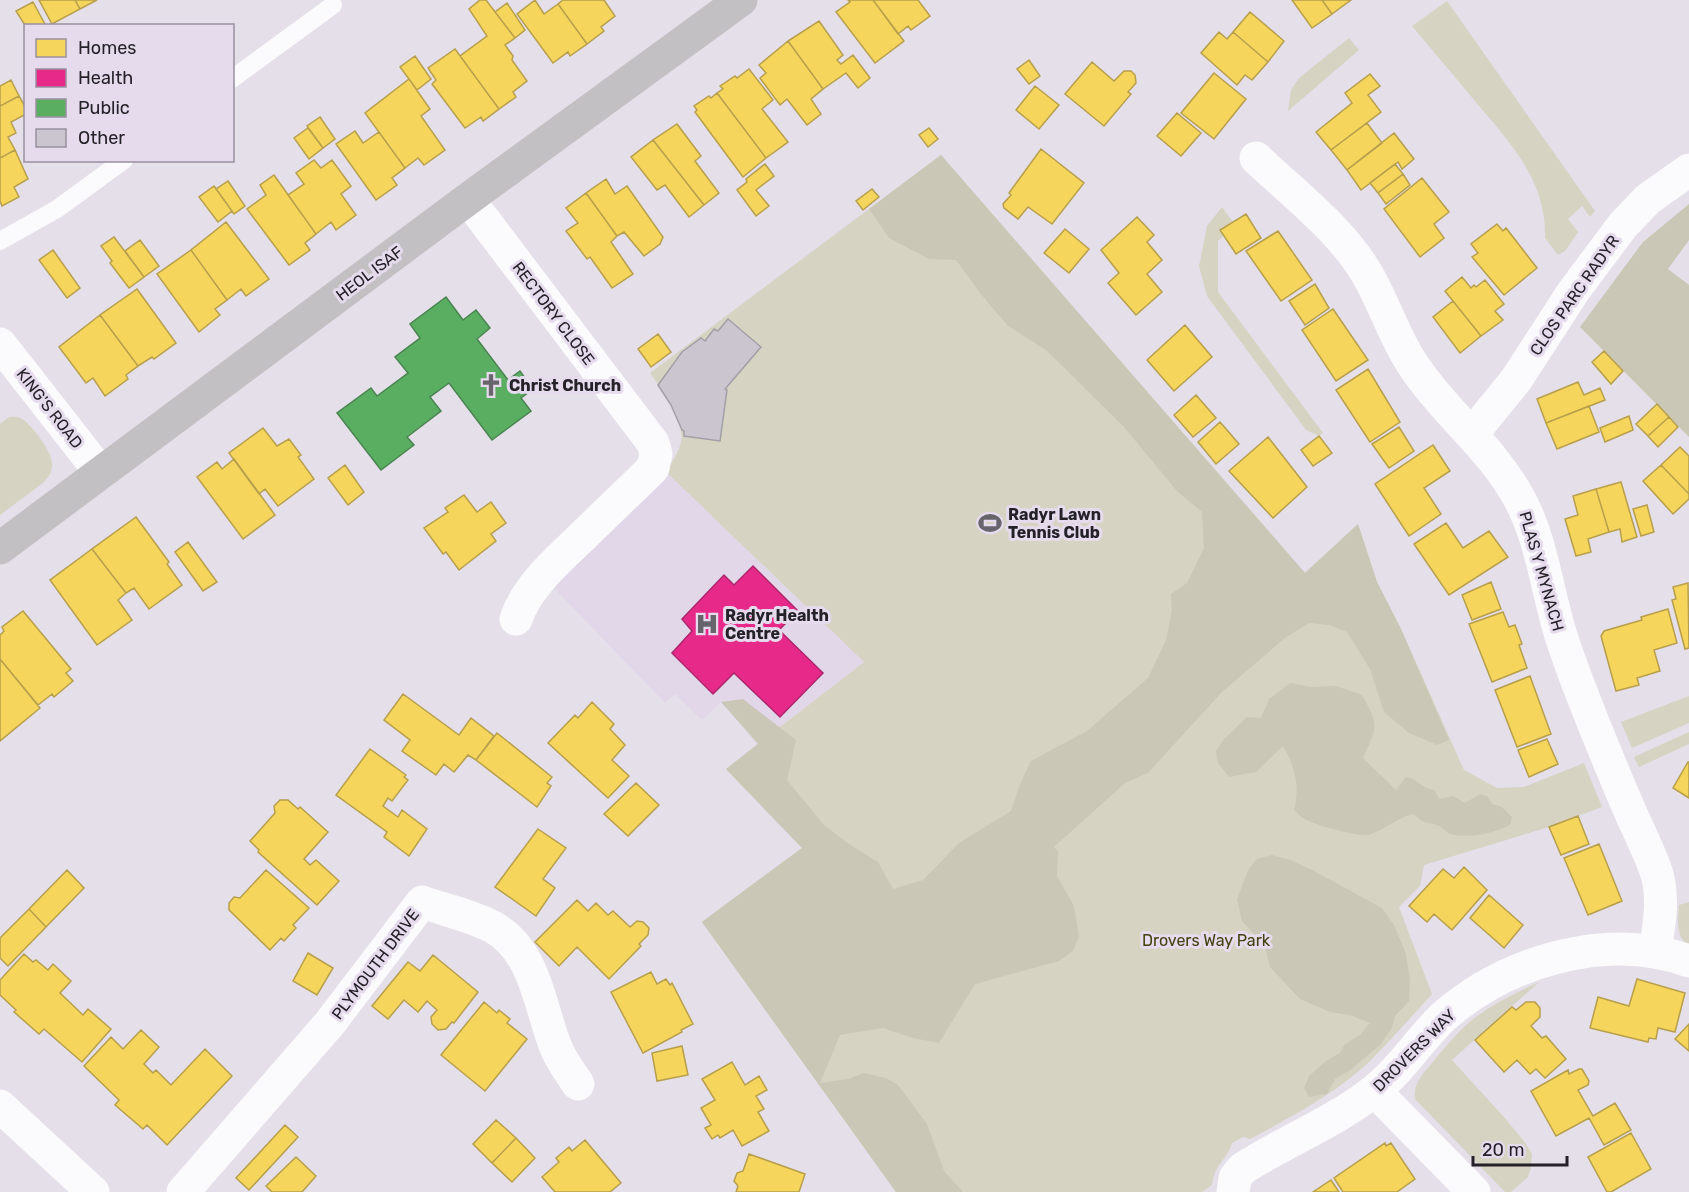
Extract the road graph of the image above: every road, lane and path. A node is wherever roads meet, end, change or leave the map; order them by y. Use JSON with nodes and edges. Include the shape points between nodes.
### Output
{"nodes":[{"id":1,"x":741,"y":0,"type":"edge"},
{"id":2,"x":333,"y":5,"type":"dead end"},
{"id":3,"x":234,"y":78,"type":"edge"},
{"id":4,"x":1256,"y":158,"type":"dead end"},
{"id":5,"x":121,"y":162,"type":"edge"},
{"id":6,"x":1689,"y":170,"type":"edge"},
{"id":7,"x":468,"y":199,"type":"junction"},
{"id":8,"x":0,"y":241,"type":"edge"},
{"id":9,"x":0,"y":344,"type":"edge"},
{"id":10,"x":1472,"y":434,"type":"junction"},
{"id":11,"x":101,"y":472,"type":"junction"},
{"id":12,"x":0,"y":548,"type":"edge"},
{"id":13,"x":516,"y":619,"type":"dead end"},
{"id":14,"x":1655,"y":952,"type":"junction"},
{"id":15,"x":1689,"y":961,"type":"edge"},
{"id":16,"x":578,"y":1084,"type":"dead end"},
{"id":17,"x":1375,"y":1091,"type":"junction"},
{"id":18,"x":0,"y":1106,"type":"edge"},
{"id":19,"x":93,"y":1192,"type":"edge"},
{"id":20,"x":183,"y":1192,"type":"edge"},
{"id":21,"x":1233,"y":1192,"type":"edge"},
{"id":22,"x":1474,"y":1192,"type":"edge"}],
"edges":[{"from":1,"to":7,"type":"main road","name":"HEOL ISAF"},
{"from":2,"to":3,"type":"lane"},
{"from":4,"to":10,"type":"street","name":"PLAS Y MYNACH","via":[[1335,231],[1371,281],[1402,351]]},
{"from":5,"to":8,"type":"lane","via":[[57,209]]},
{"from":6,"to":10,"type":"street","name":"CLOS PARC RADYR","via":[[1648,200],[1623,225],[1583,276],[1516,380]]},
{"from":7,"to":11,"type":"main road","name":"HEOL ISAF"},
{"from":7,"to":13,"type":"street","name":"RECTORY CLOSE","via":[[653,443],[656,454],[653,468],[530,591]]},
{"from":9,"to":11,"type":"street","name":"KING'S ROAD"},
{"from":10,"to":14,"type":"street","name":"PLAS Y MYNACH","via":[[1521,500],[1535,536],[1564,646],[1656,874],[1661,908]]},
{"from":11,"to":12,"type":"main road","name":"HEOL ISAF"},
{"from":14,"to":15,"type":"street","name":"DROVERS WAY"},
{"from":14,"to":17,"type":"street","name":"DROVERS WAY","via":[[1603,950],[1556,957],[1489,985],[1441,1019]]},
{"from":16,"to":20,"type":"street","name":"PLYMOUTH DRIVE","via":[[555,1046],[527,962],[513,944],[493,927],[422,902],[330,1023]]},
{"from":17,"to":21,"type":"street","name":"DROVERS WAY","via":[[1242,1169],[1235,1178]]},
{"from":17,"to":22,"type":"street"},
{"from":18,"to":19,"type":"street"}]}
